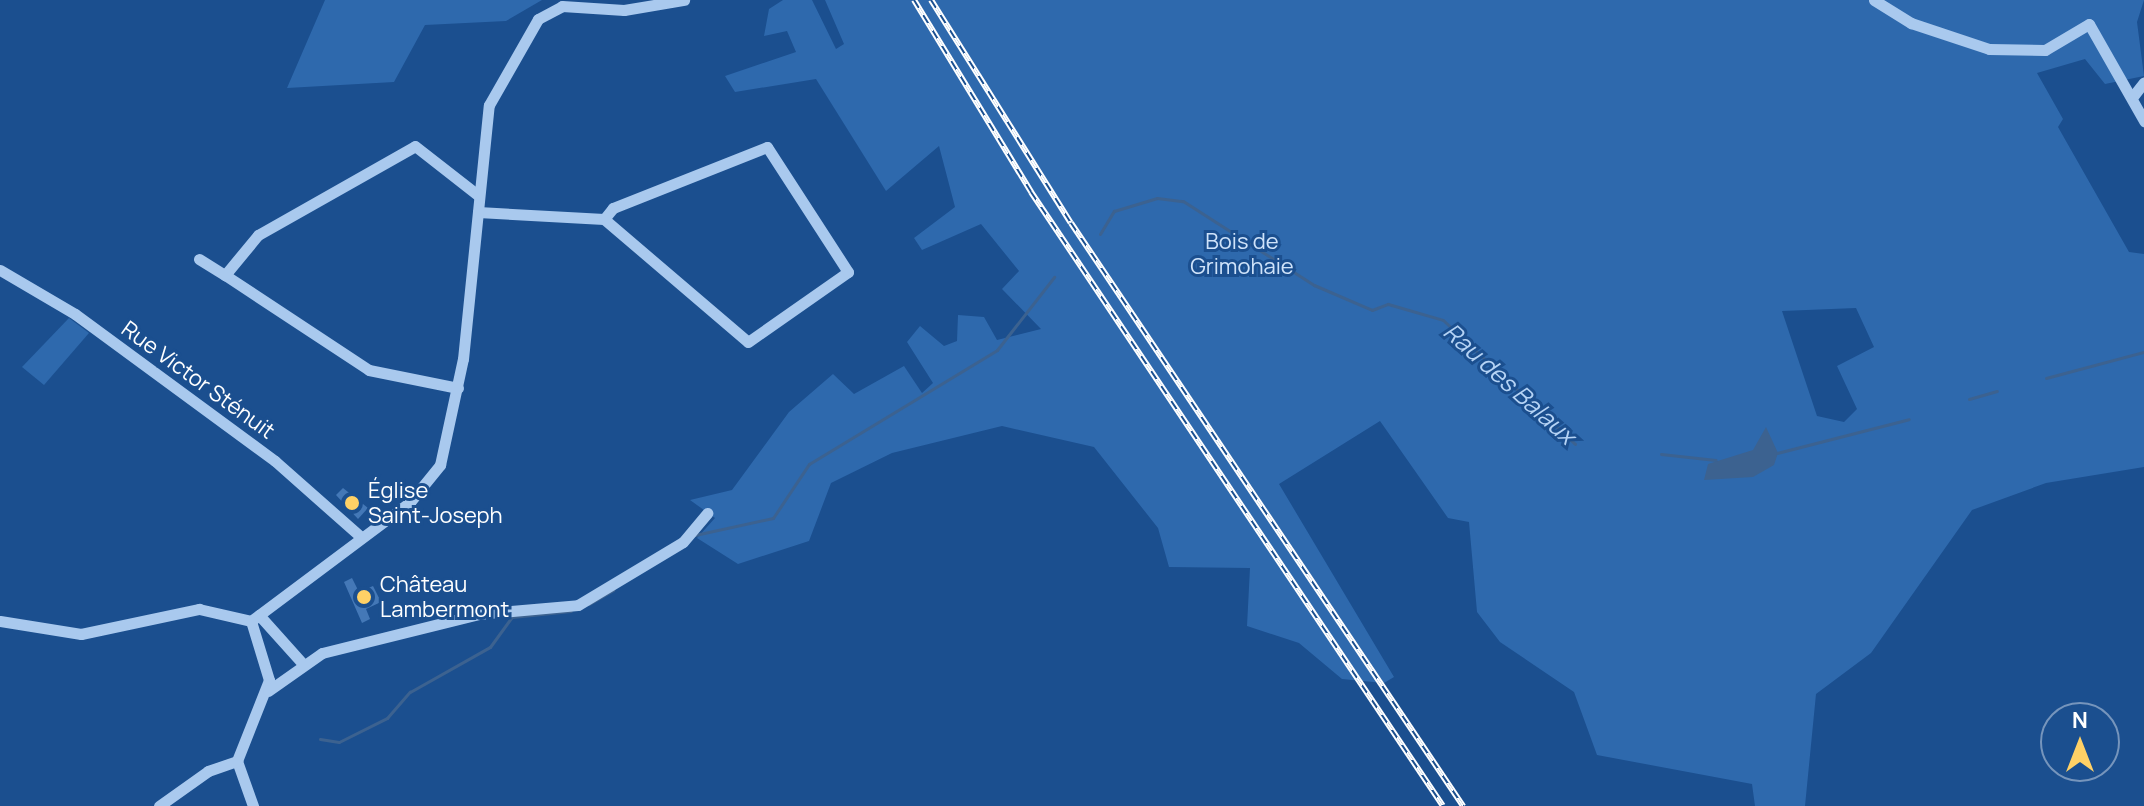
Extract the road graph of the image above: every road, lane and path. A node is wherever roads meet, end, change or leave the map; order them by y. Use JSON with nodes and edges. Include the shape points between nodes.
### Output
{"nodes":[{"id":1,"x":684,"y":0,"type":"edge"},
{"id":2,"x":1874,"y":0,"type":"edge"},
{"id":3,"x":2144,"y":82,"type":"edge"},
{"id":4,"x":2134,"y":95,"type":"junction"},
{"id":5,"x":2144,"y":121,"type":"edge"},
{"id":6,"x":479,"y":196,"type":"junction"},
{"id":7,"x":478,"y":212,"type":"junction"},
{"id":8,"x":604,"y":219,"type":"junction"},
{"id":9,"x":199,"y":259,"type":"dead end"},
{"id":10,"x":0,"y":270,"type":"edge"},
{"id":11,"x":225,"y":275,"type":"junction"},
{"id":12,"x":458,"y":388,"type":"junction"},
{"id":13,"x":707,"y":513,"type":"dead end"},
{"id":14,"x":361,"y":537,"type":"junction"},
{"id":15,"x":255,"y":618,"type":"junction"},
{"id":16,"x":0,"y":621,"type":"edge"},
{"id":17,"x":303,"y":664,"type":"junction"},
{"id":18,"x":268,"y":691,"type":"junction"},
{"id":19,"x":237,"y":761,"type":"junction"},
{"id":20,"x":159,"y":806,"type":"edge"},
{"id":21,"x":253,"y":806,"type":"edge"}],
"edges":[{"from":1,"to":6,"type":"street","via":[[624,10],[562,6],[538,19],[489,105]]},
{"from":2,"to":4,"type":"street","via":[[1911,23],[1989,49],[2045,50],[2089,24],[2119,83]]},
{"from":3,"to":4,"type":"street"},
{"from":4,"to":5,"type":"street"},
{"from":6,"to":7,"type":"street"},
{"from":6,"to":11,"type":"street","via":[[418,145],[252,238]]},
{"from":7,"to":8,"type":"street"},
{"from":7,"to":12,"type":"street"},
{"from":8,"to":8,"type":"street","via":[[613,208],[767,147],[848,272],[754,341],[742,341]]},
{"from":9,"to":11,"type":"street"},
{"from":10,"to":14,"type":"street","name":"Rue Victor Sténuit","via":[[75,314],[275,461]]},
{"from":11,"to":12,"type":"street","via":[[369,370]]},
{"from":12,"to":14,"type":"street","via":[[435,473]]},
{"from":13,"to":17,"type":"street","via":[[683,542],[578,605],[478,614]]},
{"from":14,"to":15,"type":"street"},
{"from":15,"to":16,"type":"street","via":[[199,609],[81,634]]},
{"from":15,"to":17,"type":"street"},
{"from":15,"to":18,"type":"street","via":[[266,653]]},
{"from":17,"to":18,"type":"street","via":[[289,682]]},
{"from":18,"to":19,"type":"street"},
{"from":19,"to":20,"type":"street","via":[[208,771]]},
{"from":19,"to":21,"type":"street"}]}
